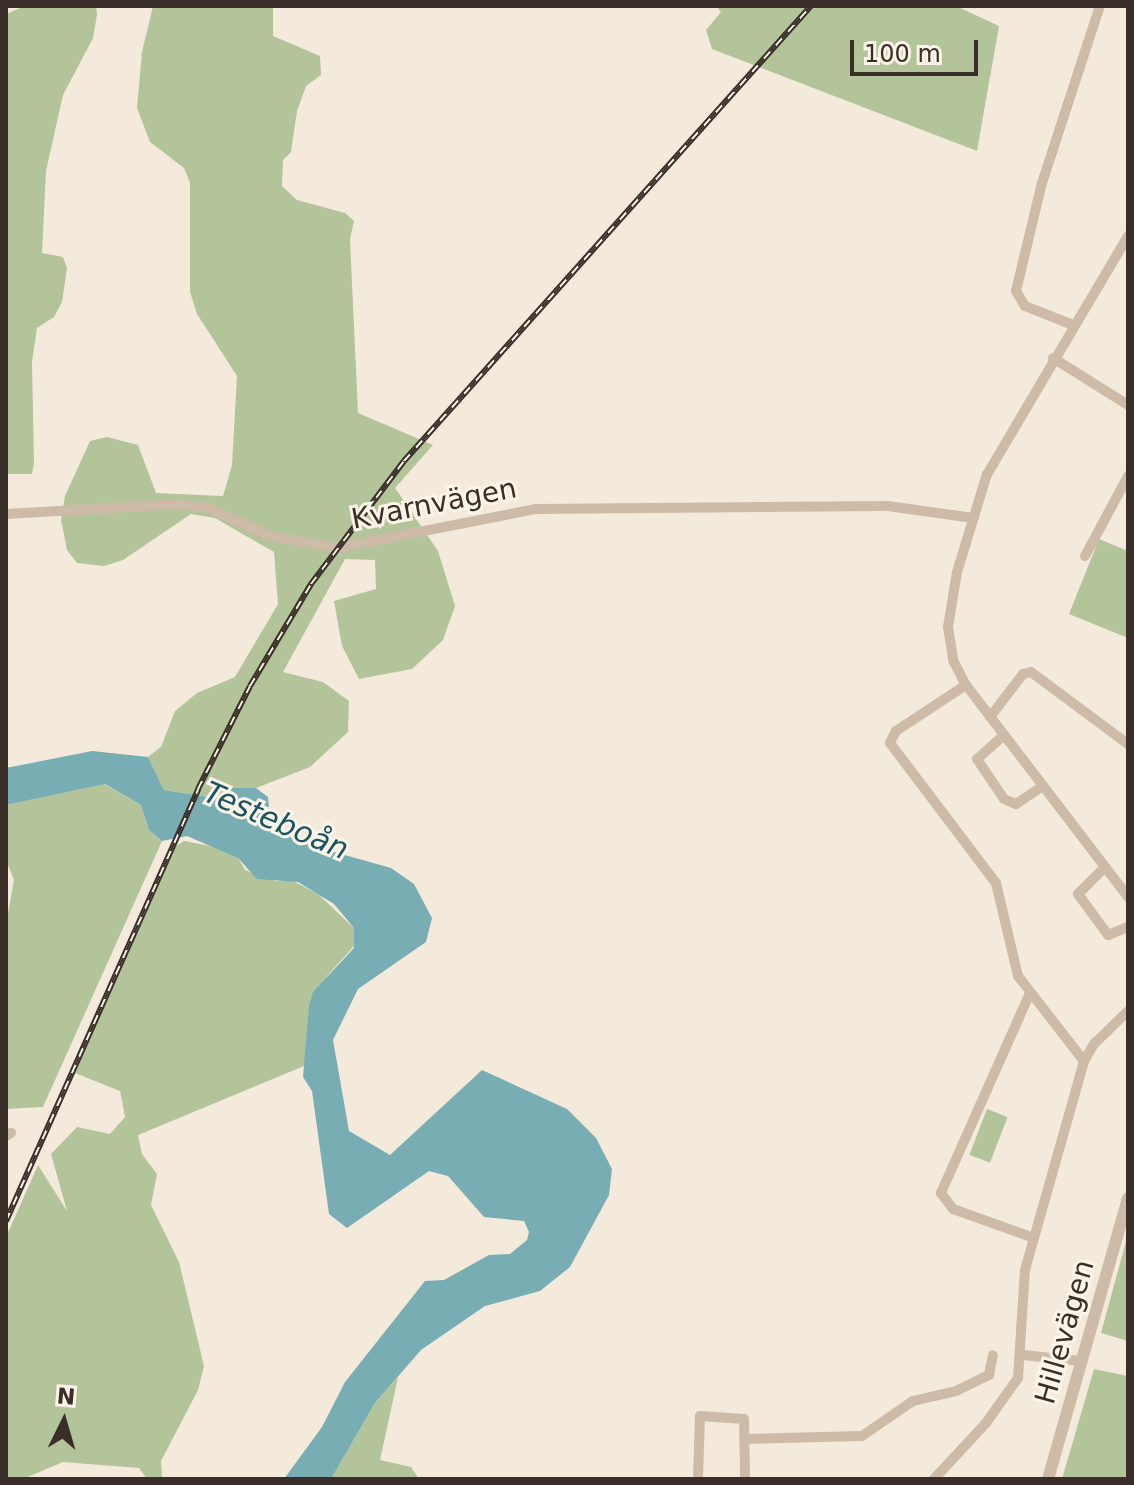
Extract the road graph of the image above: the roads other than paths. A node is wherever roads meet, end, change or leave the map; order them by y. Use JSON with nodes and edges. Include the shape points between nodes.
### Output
{"nodes":[{"id":1,"x":1100,"y":6,"type":"edge"},
{"id":2,"x":1128,"y":236,"type":"edge"},
{"id":3,"x":1073,"y":325,"type":"junction"},
{"id":4,"x":1053,"y":358,"type":"junction"},
{"id":5,"x":1128,"y":405,"type":"edge"},
{"id":6,"x":1128,"y":476,"type":"edge"},
{"id":7,"x":6,"y":514,"type":"edge"},
{"id":8,"x":973,"y":518,"type":"junction"},
{"id":9,"x":1085,"y":556,"type":"dead end"},
{"id":10,"x":966,"y":685,"type":"junction"},
{"id":11,"x":990,"y":717,"type":"junction"},
{"id":12,"x":1004,"y":735,"type":"junction"},
{"id":13,"x":1128,"y":744,"type":"edge"},
{"id":14,"x":1043,"y":786,"type":"junction"},
{"id":15,"x":1105,"y":867,"type":"junction"},
{"id":16,"x":1128,"y":897,"type":"edge"},
{"id":17,"x":1128,"y":927,"type":"edge"},
{"id":18,"x":1030,"y":993,"type":"junction"},
{"id":19,"x":1128,"y":1011,"type":"edge"},
{"id":20,"x":1084,"y":1061,"type":"junction"},
{"id":21,"x":1128,"y":1198,"type":"edge"},
{"id":22,"x":1034,"y":1238,"type":"junction"},
{"id":23,"x":993,"y":1355,"type":"dead end"},
{"id":24,"x":1023,"y":1355,"type":"junction"},
{"id":25,"x":1081,"y":1361,"type":"junction"},
{"id":26,"x":745,"y":1439,"type":"junction"},
{"id":27,"x":698,"y":1479,"type":"edge"},
{"id":28,"x":745,"y":1479,"type":"edge"},
{"id":29,"x":934,"y":1479,"type":"edge"},
{"id":30,"x":1048,"y":1479,"type":"edge"}],
"edges":[{"from":1,"to":3,"type":"street","via":[[1042,183],[1016,291],[1025,306]]},
{"from":2,"to":3,"type":"street"},
{"from":3,"to":4,"type":"street"},
{"from":4,"to":5,"type":"street"},
{"from":4,"to":8,"type":"street","via":[[1007,433]]},
{"from":6,"to":9,"type":"street"},
{"from":7,"to":8,"type":"street","name":"Kvarnvägen","via":[[180,504],[208,508],[270,536],[337,548],[535,509],[888,506]]},
{"from":8,"to":10,"type":"street","via":[[948,627],[953,660]]},
{"from":10,"to":11,"type":"street"},
{"from":10,"to":18,"type":"street","via":[[896,731],[890,743],[999,889],[1018,976]]},
{"from":11,"to":12,"type":"street"},
{"from":11,"to":13,"type":"street","via":[[1023,674],[1031,672]]},
{"from":12,"to":14,"type":"street"},
{"from":12,"to":14,"type":"street","via":[[977,759],[1004,799],[1017,804]]},
{"from":14,"to":15,"type":"street"},
{"from":15,"to":16,"type":"street"},
{"from":15,"to":17,"type":"street","via":[[1080,886],[1078,894],[1106,933],[1115,936]]},
{"from":18,"to":20,"type":"street"},
{"from":18,"to":22,"type":"street","via":[[941,1193],[953,1209]]},
{"from":19,"to":20,"type":"street"},
{"from":20,"to":22,"type":"street"},
{"from":21,"to":25,"type":"street","name":"Hillevägen"},
{"from":22,"to":24,"type":"street","via":[[1022,1283]]},
{"from":23,"to":26,"type":"street","via":[[989,1375],[956,1391],[913,1401],[862,1436]]},
{"from":24,"to":25,"type":"street"},
{"from":24,"to":29,"type":"street","via":[[1018,1378],[1005,1397]]},
{"from":25,"to":30,"type":"street","name":"Hillevägen"},
{"from":26,"to":27,"type":"street","via":[[744,1419],[700,1416]]},
{"from":26,"to":28,"type":"street"}]}
